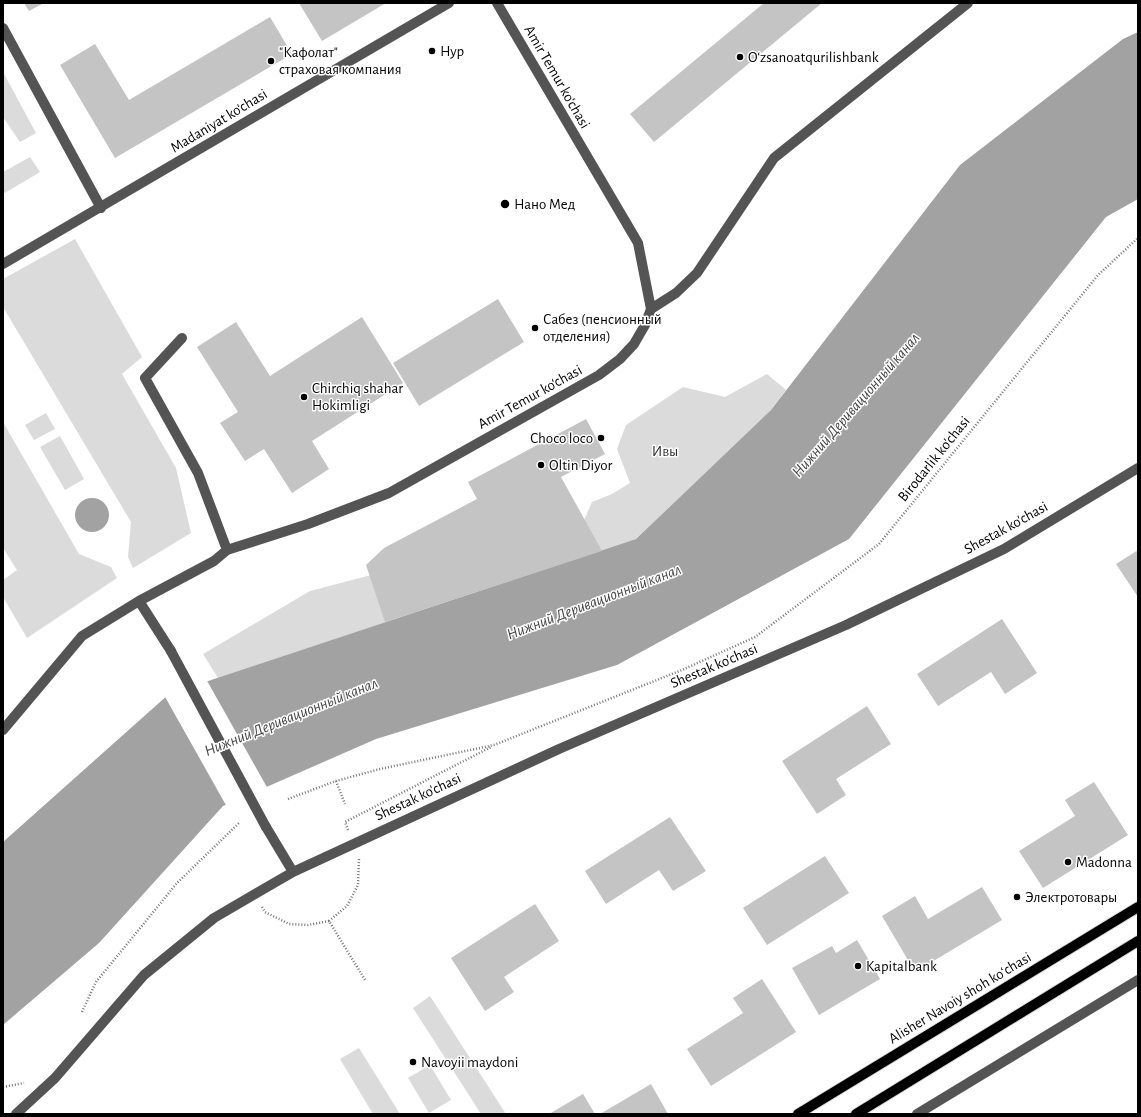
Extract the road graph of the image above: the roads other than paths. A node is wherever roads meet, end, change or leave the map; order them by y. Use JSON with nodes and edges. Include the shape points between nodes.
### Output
{"nodes":[{"id":1,"x":449,"y":3,"type":"edge"},
{"id":2,"x":497,"y":3,"type":"edge"},
{"id":3,"x":968,"y":3,"type":"edge"},
{"id":4,"x":3,"y":28,"type":"edge"},
{"id":5,"x":101,"y":208,"type":"junction"},
{"id":6,"x":3,"y":264,"type":"edge"},
{"id":7,"x":651,"y":309,"type":"junction"},
{"id":8,"x":182,"y":338,"type":"dead end"},
{"id":9,"x":1138,"y":468,"type":"edge"},
{"id":10,"x":227,"y":550,"type":"junction"},
{"id":11,"x":139,"y":601,"type":"junction"},
{"id":12,"x":3,"y":730,"type":"edge"},
{"id":13,"x":293,"y":872,"type":"junction"},
{"id":14,"x":1138,"y":907,"type":"edge"},
{"id":15,"x":1138,"y":940,"type":"edge"},
{"id":16,"x":1138,"y":980,"type":"edge"},
{"id":17,"x":16,"y":1114,"type":"edge"},
{"id":18,"x":798,"y":1114,"type":"edge"},
{"id":19,"x":856,"y":1114,"type":"edge"},
{"id":20,"x":917,"y":1114,"type":"edge"}],
"edges":[{"from":1,"to":5,"type":"street","name":"Madaniyat ko‘chasi"},
{"from":2,"to":7,"type":"street","name":"Amir Temur ko‘chasi","via":[[638,243]]},
{"from":3,"to":7,"type":"street","via":[[774,158],[697,273],[676,293]]},
{"from":4,"to":5,"type":"street"},
{"from":5,"to":6,"type":"street","name":"Madaniyat ko‘chasi"},
{"from":7,"to":10,"type":"street","name":"Amir Temur ko‘chasi","via":[[646,324],[634,344],[599,375],[389,493],[308,524]]},
{"from":8,"to":10,"type":"street","via":[[145,378],[198,474]]},
{"from":9,"to":13,"type":"street","name":"Shestak ko'chasi","via":[[1004,549],[846,625],[559,749]]},
{"from":10,"to":11,"type":"street","name":"Amir Temur ko‘chasi","via":[[214,561]]},
{"from":11,"to":12,"type":"street","name":"Amir Temur ko‘chasi","via":[[82,636]]},
{"from":11,"to":13,"type":"street","bridge":true,"via":[[171,651]]},
{"from":13,"to":17,"type":"street","name":"Shestak ko'chasi","via":[[214,918],[144,975],[56,1078]]},
{"from":14,"to":18,"type":"main road","name":"Alisher Navoiy shoh koʻchasi"},
{"from":15,"to":19,"type":"main road"},
{"from":16,"to":20,"type":"street"}]}
